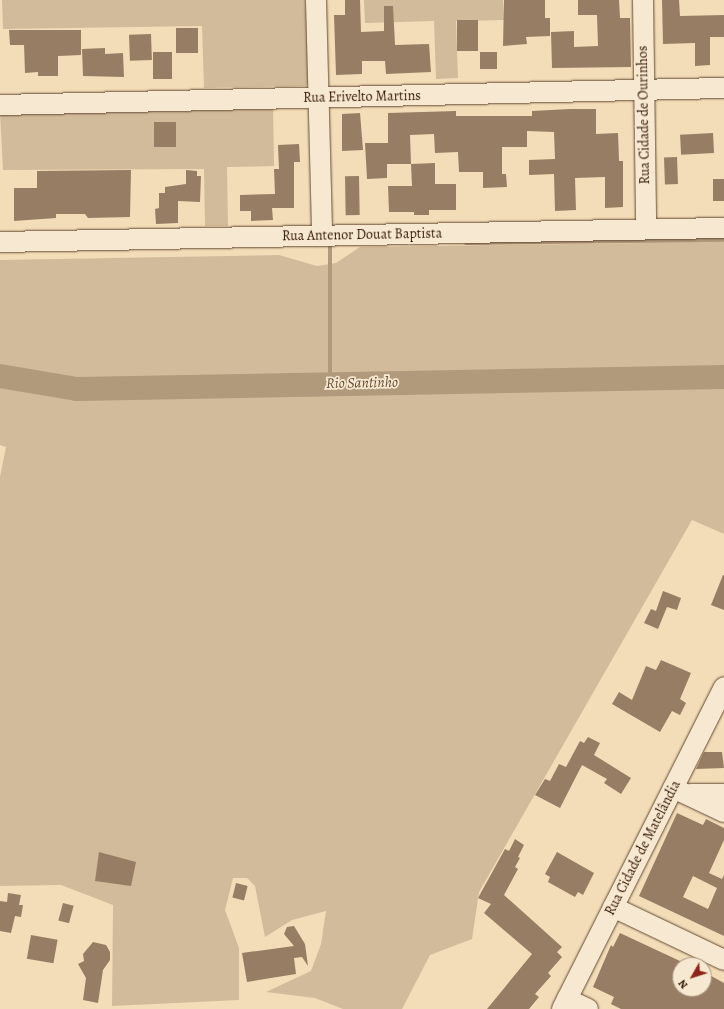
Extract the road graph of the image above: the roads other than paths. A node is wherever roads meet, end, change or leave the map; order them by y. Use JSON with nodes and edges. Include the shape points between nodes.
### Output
{"nodes":[{"id":1,"x":316,"y":0,"type":"edge"},
{"id":2,"x":643,"y":0,"type":"edge"},
{"id":3,"x":724,"y":88,"type":"edge"},
{"id":4,"x":644,"y":90,"type":"junction"},
{"id":5,"x":318,"y":98,"type":"junction"},
{"id":6,"x":0,"y":105,"type":"edge"},
{"id":7,"x":724,"y":228,"type":"edge"},
{"id":8,"x":646,"y":229,"type":"junction"},
{"id":9,"x":322,"y":236,"type":"junction"},
{"id":10,"x":0,"y":242,"type":"edge"},
{"id":11,"x":724,"y":687,"type":"edge"},
{"id":12,"x":680,"y":791,"type":"junction"},
{"id":13,"x":724,"y":794,"type":"edge"},
{"id":14,"x":724,"y":812,"type":"edge"},
{"id":15,"x":613,"y":907,"type":"junction"},
{"id":16,"x":724,"y":960,"type":"edge"},
{"id":17,"x":565,"y":1004,"type":"edge"},
{"id":18,"x":588,"y":1009,"type":"edge"}],
"edges":[{"from":1,"to":5,"type":"street"},
{"from":2,"to":4,"type":"street","name":"Rua Cidade de Ourinhos"},
{"from":3,"to":4,"type":"street","name":"Rua Erivelto Martins"},
{"from":4,"to":5,"type":"street","name":"Rua Erivelto Martins"},
{"from":4,"to":8,"type":"street","name":"Rua Cidade de Ourinhos"},
{"from":5,"to":6,"type":"street","name":"Rua Erivelto Martins"},
{"from":5,"to":9,"type":"street"},
{"from":7,"to":8,"type":"street","name":"Rua Antenor Douat Baptista"},
{"from":8,"to":9,"type":"street","name":"Rua Antenor Douat Baptista"},
{"from":9,"to":10,"type":"street","name":"Rua Antenor Douat Baptista"},
{"from":11,"to":12,"type":"street","name":"Rua Cidade de Matelândia"},
{"from":12,"to":13,"type":"street"},
{"from":12,"to":14,"type":"street"},
{"from":12,"to":15,"type":"street","name":"Rua Cidade de Matelândia"},
{"from":15,"to":16,"type":"street"},
{"from":15,"to":17,"type":"street","name":"Rua Cidade de Matelândia"},
{"from":17,"to":18,"type":"street"}]}
